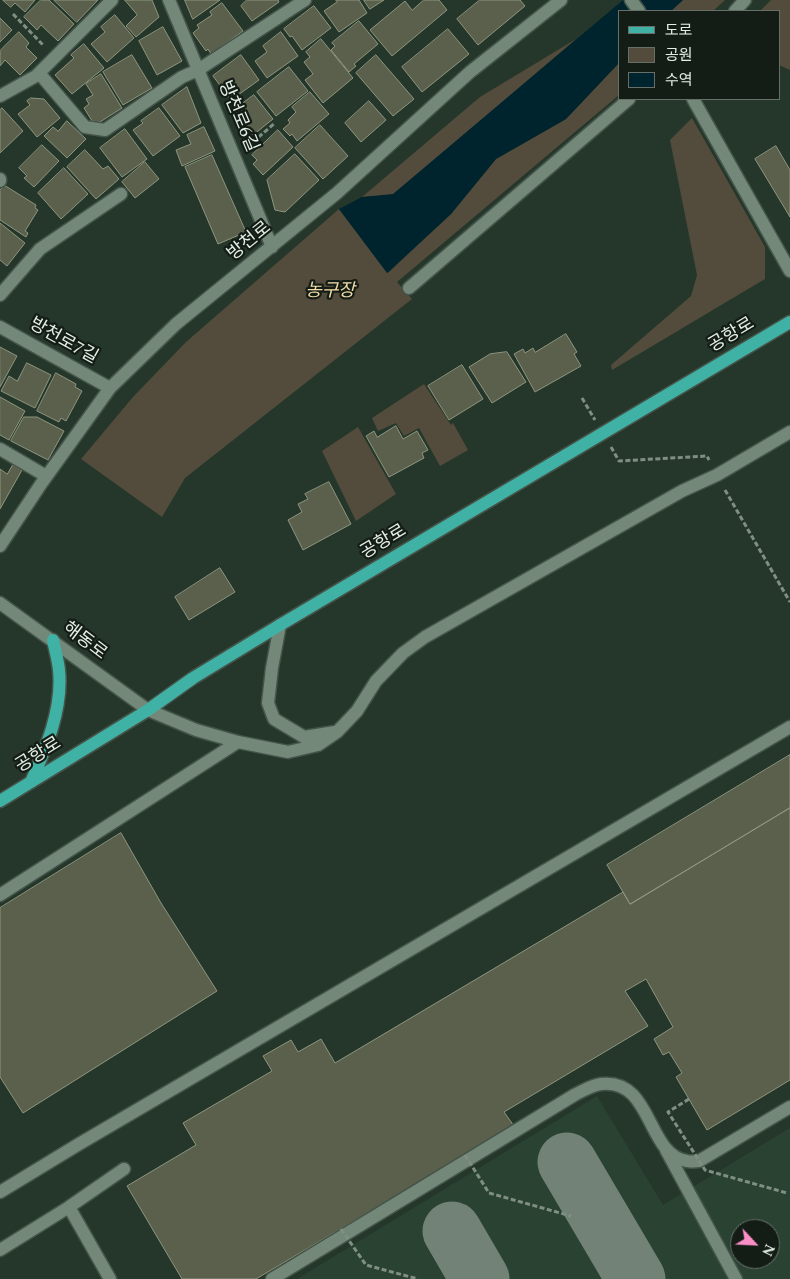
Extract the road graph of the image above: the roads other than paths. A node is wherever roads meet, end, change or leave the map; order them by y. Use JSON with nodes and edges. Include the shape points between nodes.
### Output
{"nodes":[{"id":1,"x":112,"y":0,"type":"edge"},
{"id":2,"x":169,"y":0,"type":"edge"},
{"id":3,"x":304,"y":0,"type":"edge"},
{"id":4,"x":560,"y":0,"type":"edge"},
{"id":5,"x":745,"y":0,"type":"edge"},
{"id":6,"x":736,"y":10,"type":"edge"},
{"id":7,"x":198,"y":70,"type":"junction"},
{"id":8,"x":39,"y":73,"type":"junction"},
{"id":9,"x":0,"y":96,"type":"edge"},
{"id":10,"x":628,"y":100,"type":"edge"},
{"id":11,"x":694,"y":100,"type":"edge"},
{"id":12,"x":121,"y":194,"type":"dead end"},
{"id":13,"x":272,"y":247,"type":"junction"},
{"id":14,"x":790,"y":271,"type":"edge"},
{"id":15,"x":409,"y":288,"type":"dead end"},
{"id":16,"x":0,"y":295,"type":"edge"},
{"id":17,"x":790,"y":322,"type":"edge"},
{"id":18,"x":0,"y":327,"type":"edge"},
{"id":19,"x":110,"y":388,"type":"junction"},
{"id":20,"x":790,"y":432,"type":"edge"},
{"id":21,"x":0,"y":449,"type":"edge"},
{"id":22,"x":46,"y":476,"type":"junction"},
{"id":23,"x":0,"y":546,"type":"edge"},
{"id":24,"x":0,"y":603,"type":"edge"},
{"id":25,"x":280,"y":625,"type":"junction"},
{"id":26,"x":52,"y":640,"type":"junction"},
{"id":27,"x":148,"y":710,"type":"junction"},
{"id":28,"x":790,"y":727,"type":"edge"},
{"id":29,"x":337,"y":732,"type":"junction"},
{"id":30,"x":238,"y":742,"type":"junction"},
{"id":31,"x":31,"y":782,"type":"junction"},
{"id":32,"x":0,"y":801,"type":"edge"},
{"id":33,"x":0,"y":895,"type":"edge"},
{"id":34,"x":790,"y":1107,"type":"edge"},
{"id":35,"x":659,"y":1137,"type":"junction"},
{"id":36,"x":124,"y":1169,"type":"dead end"},
{"id":37,"x":0,"y":1192,"type":"edge"},
{"id":38,"x":69,"y":1207,"type":"junction"},
{"id":39,"x":0,"y":1250,"type":"edge"},
{"id":40,"x":110,"y":1279,"type":"edge"},
{"id":41,"x":272,"y":1279,"type":"edge"},
{"id":42,"x":736,"y":1279,"type":"edge"}],
"edges":[{"from":1,"to":8,"type":"street"},
{"from":2,"to":7,"type":"street","name":"방천로6길"},
{"from":3,"to":7,"type":"street"},
{"from":4,"to":13,"type":"street","name":"방천로","via":[[470,72],[337,193]]},
{"from":5,"to":6,"type":"street"},
{"from":7,"to":8,"type":"street","via":[[182,77],[105,130],[85,127]]},
{"from":7,"to":13,"type":"street","name":"방천로6길"},
{"from":8,"to":9,"type":"street"},
{"from":10,"to":15,"type":"street"},
{"from":11,"to":14,"type":"street"},
{"from":12,"to":16,"type":"street","via":[[40,249]]},
{"from":13,"to":19,"type":"street","name":"방천로","via":[[176,324]]},
{"from":17,"to":25,"type":"main road","name":"공항로"},
{"from":18,"to":19,"type":"street","name":"방천로7길"},
{"from":19,"to":22,"type":"street","name":"방천로"},
{"from":20,"to":29,"type":"street","name":"해동로","via":[[425,637],[402,653],[376,681],[357,711]]},
{"from":21,"to":22,"type":"street"},
{"from":22,"to":23,"type":"street","name":"방천로"},
{"from":24,"to":26,"type":"street","name":"해동로"},
{"from":25,"to":27,"type":"main road","name":"공항로","via":[[193,678]]},
{"from":25,"to":29,"type":"street","via":[[268,703],[274,719],[304,737]]},
{"from":26,"to":27,"type":"street","name":"해동로"},
{"from":26,"to":31,"type":"main road","via":[[59,671],[56,713]]},
{"from":27,"to":30,"type":"street","name":"해동로","via":[[196,730]]},
{"from":27,"to":31,"type":"main road","name":"공항로"},
{"from":28,"to":37,"type":"street"},
{"from":29,"to":30,"type":"street","name":"해동로","via":[[318,745],[288,752]]},
{"from":30,"to":33,"type":"street"},
{"from":31,"to":32,"type":"main road","name":"공항로"},
{"from":34,"to":35,"type":"street","via":[[699,1161],[675,1156]]},
{"from":35,"to":41,"type":"street","via":[[635,1095],[616,1083],[599,1084],[576,1094]]},
{"from":35,"to":42,"type":"street"},
{"from":36,"to":38,"type":"street"},
{"from":38,"to":39,"type":"street"},
{"from":38,"to":40,"type":"street"}]}
